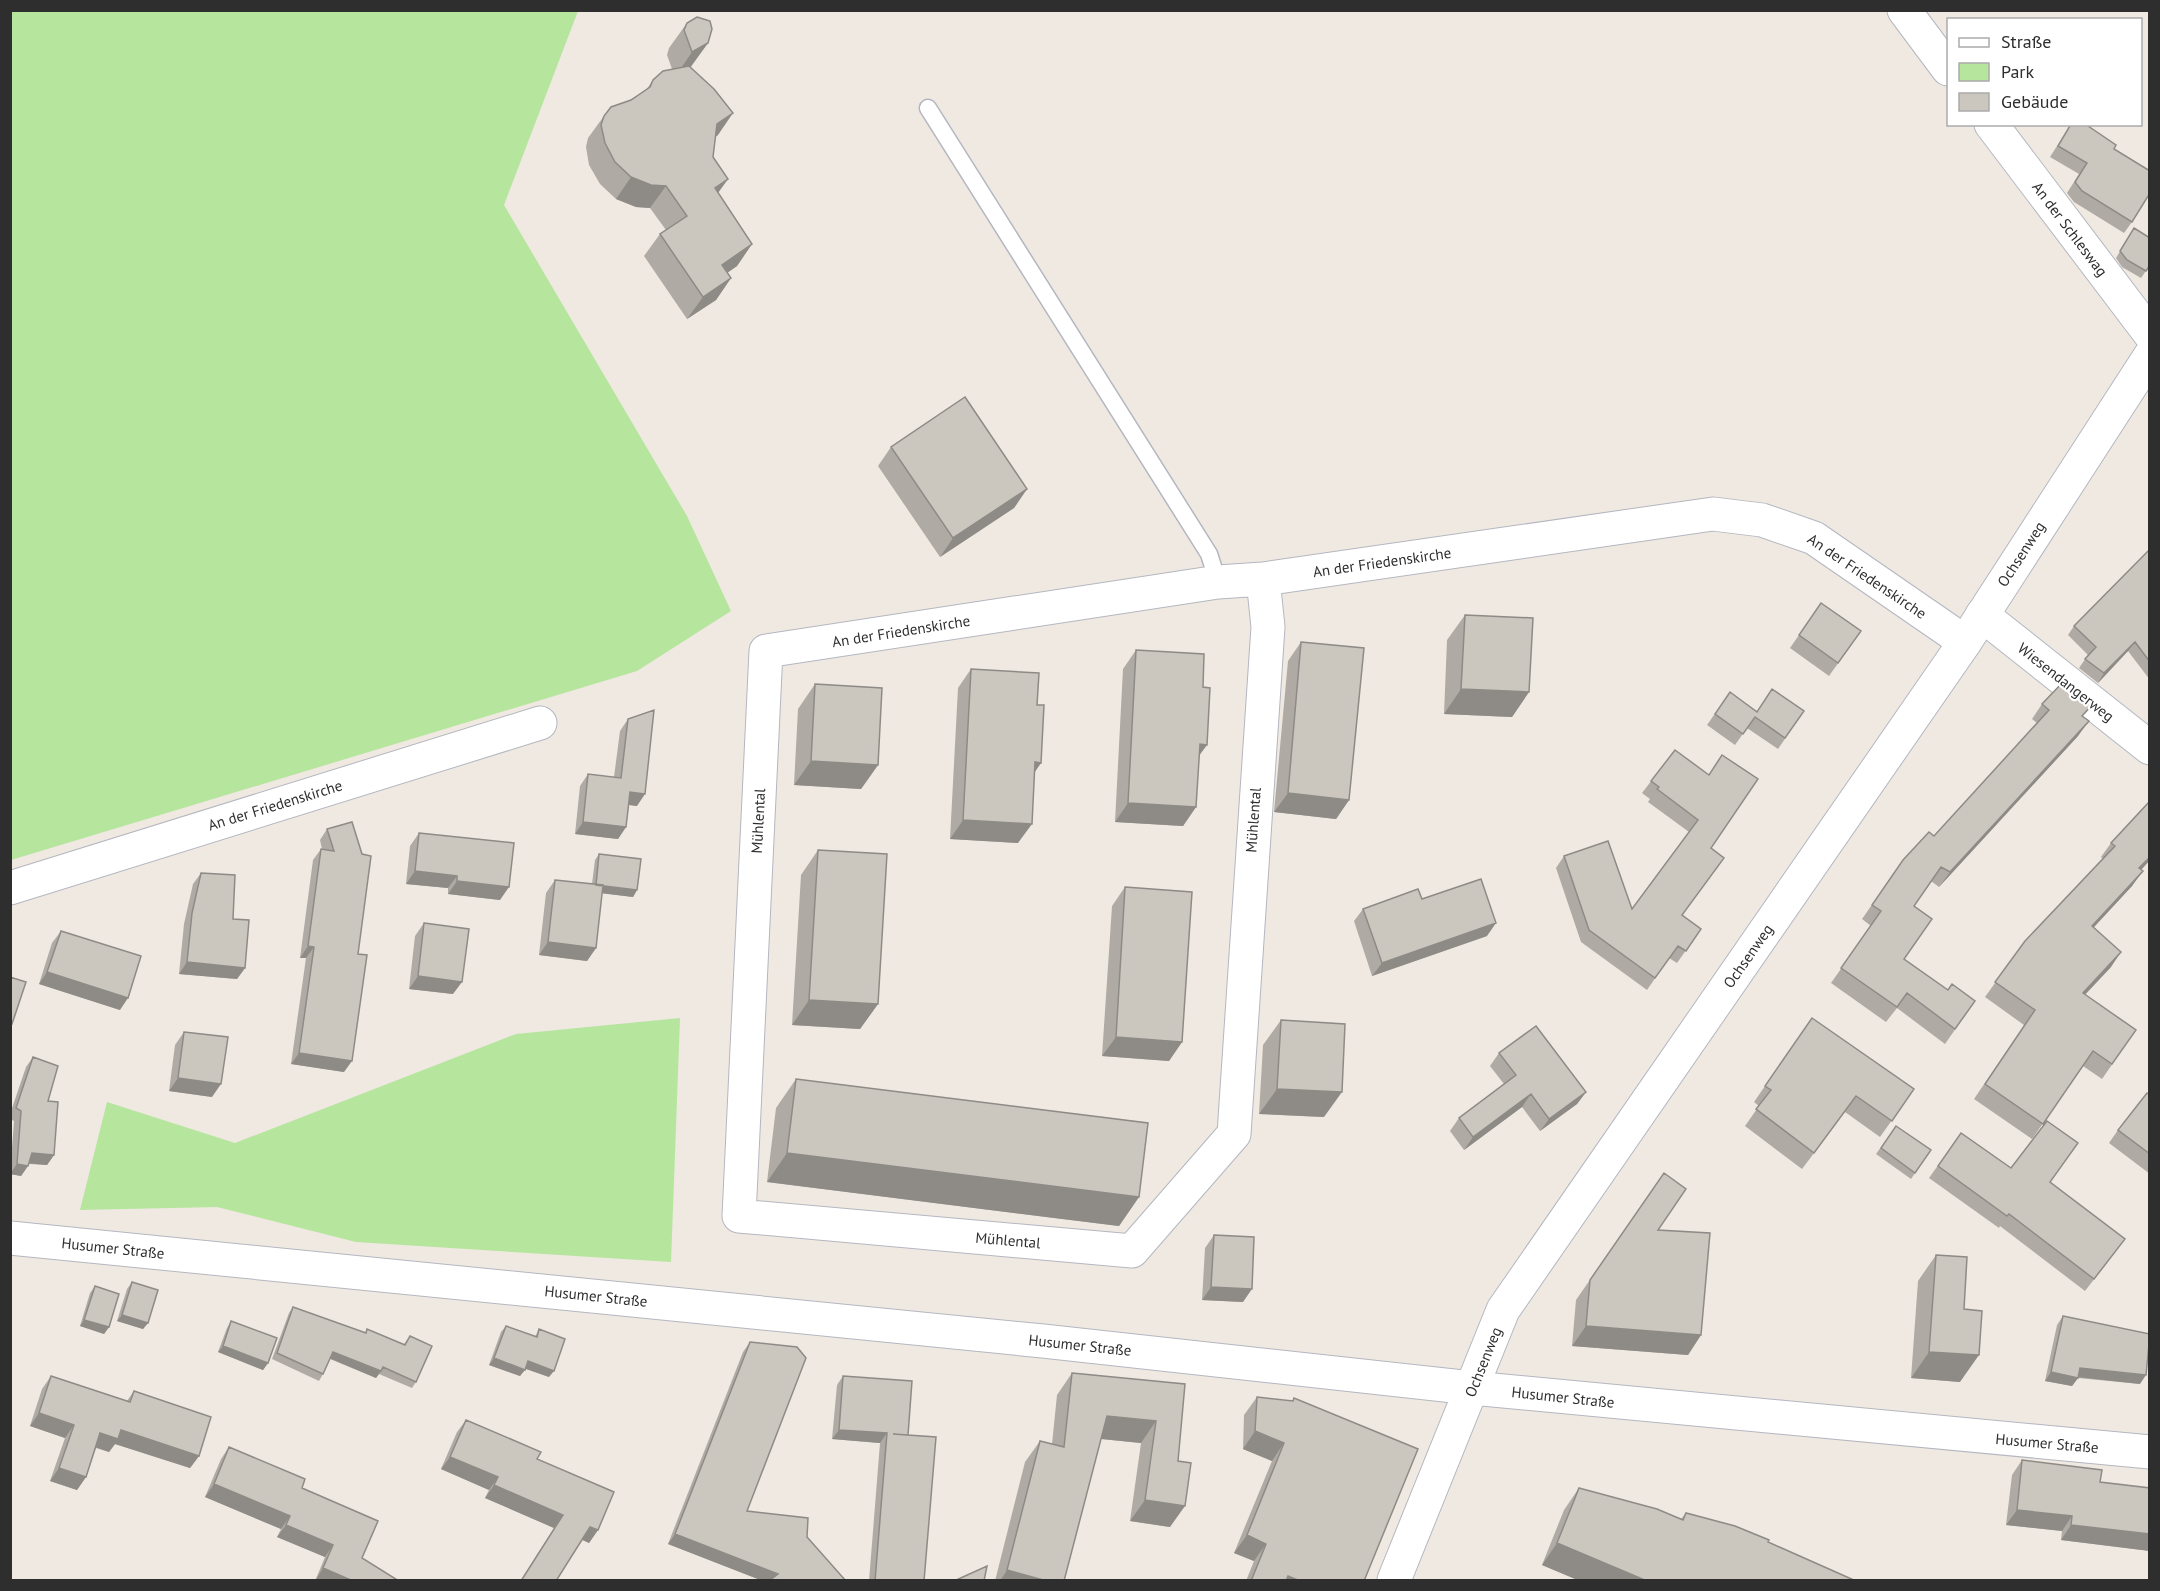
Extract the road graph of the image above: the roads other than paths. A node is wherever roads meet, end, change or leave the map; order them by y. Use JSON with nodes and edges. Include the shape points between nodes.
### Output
{"nodes":[{"id":1,"x":1904,"y":10,"type":"edge"},
{"id":2,"x":1947,"y":68,"type":"edge"},
{"id":3,"x":928,"y":108,"type":"dead end"},
{"id":4,"x":1993,"y":126,"type":"edge"},
{"id":5,"x":2150,"y":334,"type":"edge"},
{"id":6,"x":2150,"y":356,"type":"edge"},
{"id":7,"x":1263,"y":579,"type":"junction"},
{"id":8,"x":1218,"y":582,"type":"junction"},
{"id":9,"x":1973,"y":629,"type":"junction"},
{"id":10,"x":766,"y":651,"type":"joint"},
{"id":11,"x":540,"y":723,"type":"dead end"},
{"id":12,"x":2150,"y":748,"type":"edge"},
{"id":13,"x":10,"y":888,"type":"edge"},
{"id":14,"x":10,"y":1238,"type":"edge"},
{"id":15,"x":1472,"y":1388,"type":"junction"},
{"id":16,"x":2150,"y":1452,"type":"edge"},
{"id":17,"x":1394,"y":1581,"type":"edge"}],
"edges":[{"from":1,"to":2,"type":"street"},
{"from":3,"to":8,"type":"lane","via":[[1209,554]]},
{"from":4,"to":5,"type":"street","name":"An der Schleswag"},
{"from":6,"to":9,"type":"street","name":"Ochsenweg"},
{"from":7,"to":8,"type":"street","name":"An der Friedenskirche"},
{"from":7,"to":9,"type":"street","name":"An der Friedenskirche","via":[[1713,514],[1762,520],[1814,537]]},
{"from":7,"to":10,"type":"street","name":"Mühlental","via":[[1268,627],[1234,1134],[1132,1251],[738,1216]]},
{"from":8,"to":10,"type":"street","name":"An der Friedenskirche"},
{"from":9,"to":12,"type":"street","name":"Wiesendangerweg"},
{"from":9,"to":15,"type":"street","name":"Ochsenweg","via":[[1503,1310]]},
{"from":11,"to":13,"type":"street","name":"An der Friedenskirche"},
{"from":14,"to":15,"type":"street","name":"Husumer Straße","via":[[1055,1342]]},
{"from":15,"to":16,"type":"street","name":"Husumer Straße"},
{"from":15,"to":17,"type":"street","name":"Ochsenweg"}]}
